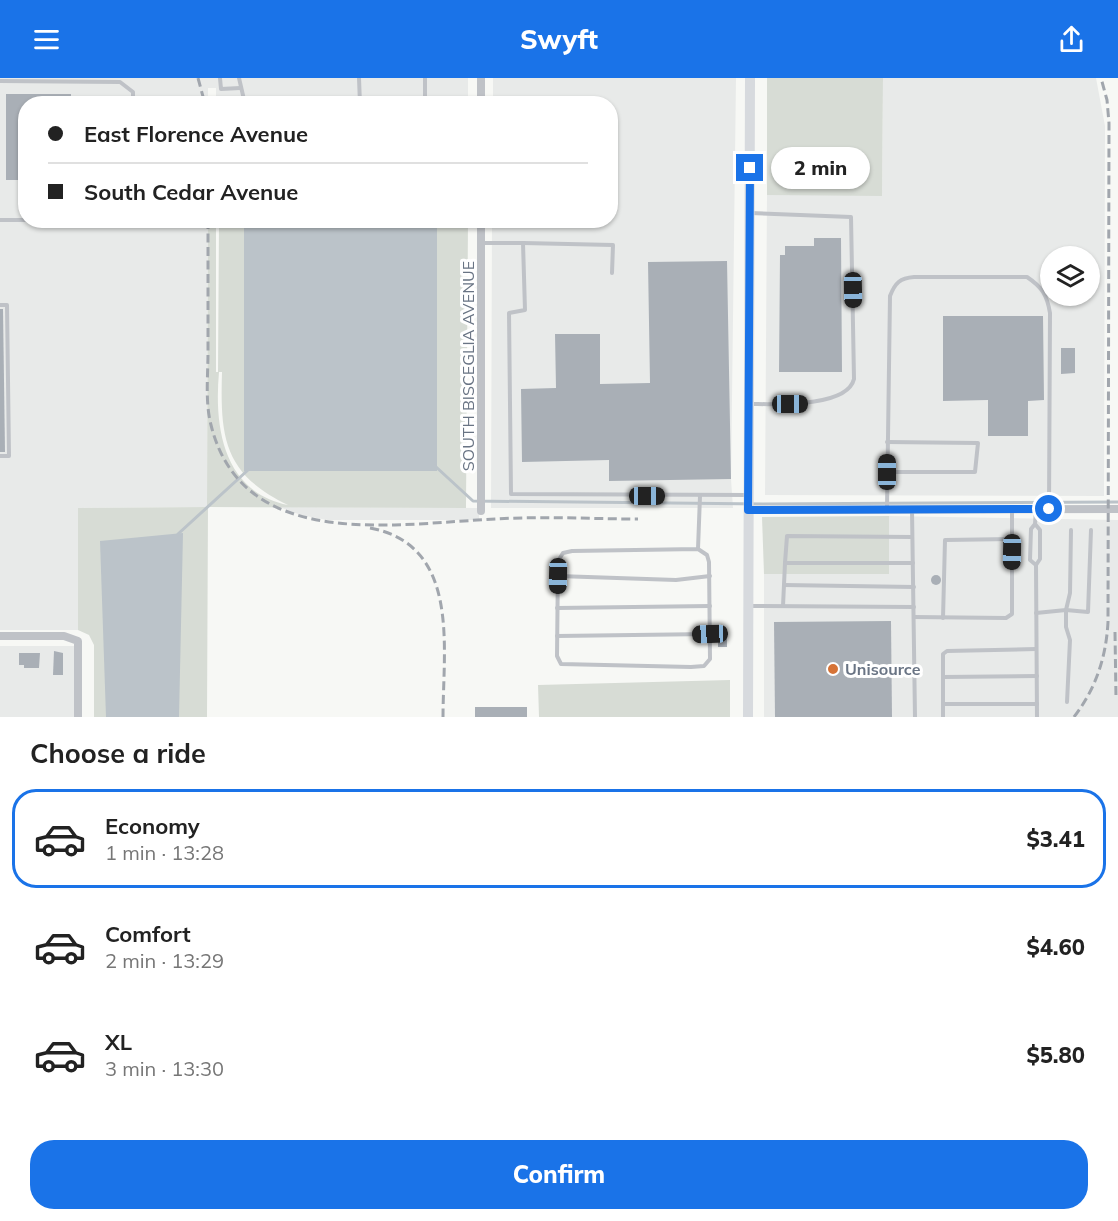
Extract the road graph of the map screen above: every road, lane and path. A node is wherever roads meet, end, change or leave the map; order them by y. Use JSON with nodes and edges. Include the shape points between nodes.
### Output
{"nodes":[{"id":1,"x":220,"y":78,"type":"edge"},
{"id":2,"x":239,"y":78,"type":"edge"},
{"id":3,"x":359,"y":78,"type":"edge"},
{"id":4,"x":425,"y":78,"type":"edge"},
{"id":5,"x":481,"y":78,"type":"edge"},
{"id":6,"x":750,"y":78,"type":"edge"},
{"id":7,"x":0,"y":81,"type":"edge"},
{"id":8,"x":240,"y":88,"type":"junction"},
{"id":9,"x":133,"y":96,"type":"edge"},
{"id":10,"x":242,"y":96,"type":"edge"},
{"id":11,"x":360,"y":96,"type":"edge"},
{"id":12,"x":425,"y":96,"type":"edge"},
{"id":13,"x":481,"y":96,"type":"edge"},
{"id":14,"x":749,"y":213,"type":"junction"},
{"id":15,"x":0,"y":220,"type":"edge"},
{"id":16,"x":18,"y":220,"type":"edge"},
{"id":17,"x":481,"y":228,"type":"edge"},
{"id":18,"x":481,"y":243,"type":"junction"},
{"id":19,"x":523,"y":243,"type":"junction"},
{"id":20,"x":612,"y":273,"type":"dead end"},
{"id":21,"x":0,"y":305,"type":"edge"},
{"id":22,"x":749,"y":404,"type":"junction"},
{"id":23,"x":887,"y":442,"type":"junction"},
{"id":24,"x":0,"y":456,"type":"edge"},
{"id":25,"x":887,"y":472,"type":"junction"},
{"id":26,"x":748,"y":495,"type":"junction"},
{"id":27,"x":700,"y":496,"type":"junction"},
{"id":28,"x":887,"y":509,"type":"junction"},
{"id":29,"x":912,"y":509,"type":"junction"},
{"id":30,"x":1012,"y":509,"type":"junction"},
{"id":31,"x":1036,"y":509,"type":"junction"},
{"id":32,"x":1049,"y":509,"type":"junction"},
{"id":33,"x":1118,"y":509,"type":"edge"},
{"id":34,"x":748,"y":510,"type":"junction"},
{"id":35,"x":481,"y":511,"type":"dead end"},
{"id":36,"x":1035,"y":524,"type":"junction"},
{"id":37,"x":1071,"y":530,"type":"dead end"},
{"id":38,"x":1091,"y":530,"type":"dead end"},
{"id":39,"x":912,"y":537,"type":"junction"},
{"id":40,"x":1012,"y":539,"type":"junction"},
{"id":41,"x":698,"y":549,"type":"junction"},
{"id":42,"x":785,"y":563,"type":"junction"},
{"id":43,"x":913,"y":563,"type":"junction"},
{"id":44,"x":1036,"y":565,"type":"junction"},
{"id":45,"x":558,"y":576,"type":"junction"},
{"id":46,"x":710,"y":576,"type":"junction"},
{"id":47,"x":784,"y":585,"type":"junction"},
{"id":48,"x":914,"y":586,"type":"junction"},
{"id":49,"x":710,"y":606,"type":"junction"},
{"id":50,"x":748,"y":606,"type":"junction"},
{"id":51,"x":783,"y":606,"type":"junction"},
{"id":52,"x":914,"y":607,"type":"junction"},
{"id":53,"x":557,"y":608,"type":"junction"},
{"id":54,"x":1066,"y":610,"type":"junction"},
{"id":55,"x":1036,"y":613,"type":"junction"},
{"id":56,"x":914,"y":617,"type":"junction"},
{"id":57,"x":943,"y":618,"type":"junction"},
{"id":58,"x":710,"y":634,"type":"junction"},
{"id":59,"x":0,"y":636,"type":"edge"},
{"id":60,"x":557,"y":636,"type":"junction"},
{"id":61,"x":1036,"y":649,"type":"junction"},
{"id":62,"x":1037,"y":676,"type":"junction"},
{"id":63,"x":943,"y":677,"type":"junction"},
{"id":64,"x":1067,"y":702,"type":"dead end"},
{"id":65,"x":943,"y":704,"type":"junction"},
{"id":66,"x":1037,"y":704,"type":"junction"},
{"id":67,"x":78,"y":717,"type":"edge"},
{"id":68,"x":748,"y":717,"type":"edge"},
{"id":69,"x":915,"y":717,"type":"edge"},
{"id":70,"x":943,"y":717,"type":"edge"},
{"id":71,"x":1037,"y":717,"type":"edge"}],
"edges":[{"from":1,"to":8,"type":"lane","via":[[221,89]]},
{"from":2,"to":8,"type":"lane"},
{"from":3,"to":11,"type":"lane"},
{"from":4,"to":12,"type":"lane"},
{"from":5,"to":13,"type":"street"},
{"from":6,"to":14,"type":"main road"},
{"from":7,"to":9,"type":"lane","via":[[120,82]]},
{"from":8,"to":10,"type":"lane"},
{"from":14,"to":22,"type":"main road"},
{"from":14,"to":22,"type":"lane","via":[[851,217],[854,380],[848,390],[805,404]]},
{"from":15,"to":16,"type":"lane"},
{"from":17,"to":18,"type":"street","name":"SOUTH BISCEGLIA AVENUE"},
{"from":18,"to":19,"type":"lane"},
{"from":18,"to":35,"type":"street","name":"SOUTH BISCEGLIA AVENUE"},
{"from":19,"to":20,"type":"lane","via":[[613,245]]},
{"from":19,"to":27,"type":"lane","via":[[525,310],[509,314],[511,494]]},
{"from":21,"to":24,"type":"lane","via":[[7,305],[9,456]]},
{"from":22,"to":26,"type":"main road"},
{"from":23,"to":25,"type":"lane"},
{"from":23,"to":25,"type":"lane","via":[[978,443],[975,472]]},
{"from":23,"to":32,"type":"lane","via":[[890,296],[894,286],[903,278],[914,277],[1027,277],[1047,297],[1050,313]]},
{"from":25,"to":28,"type":"lane"},
{"from":26,"to":27,"type":"lane"},
{"from":26,"to":34,"type":"main road"},
{"from":27,"to":41,"type":"lane"},
{"from":28,"to":29,"type":"street"},
{"from":28,"to":34,"type":"street"},
{"from":29,"to":30,"type":"street"},
{"from":29,"to":39,"type":"lane"},
{"from":30,"to":31,"type":"street"},
{"from":30,"to":40,"type":"lane"},
{"from":31,"to":32,"type":"street"},
{"from":31,"to":36,"type":"lane"},
{"from":32,"to":33,"type":"street"},
{"from":34,"to":50,"type":"main road"},
{"from":36,"to":44,"type":"lane","via":[[1040,530],[1040,559]]},
{"from":36,"to":44,"type":"lane","via":[[1031,529],[1030,560]]},
{"from":37,"to":54,"type":"lane"},
{"from":38,"to":54,"type":"lane","via":[[1088,612]]},
{"from":39,"to":42,"type":"lane","via":[[787,536]]},
{"from":39,"to":43,"type":"lane"},
{"from":40,"to":57,"type":"lane","via":[[945,540]]},
{"from":40,"to":57,"type":"lane","via":[[1012,614],[1006,618]]},
{"from":41,"to":45,"type":"lane","via":[[572,551],[563,553],[558,561]]},
{"from":41,"to":46,"type":"lane","via":[[707,555]]},
{"from":42,"to":43,"type":"lane"},
{"from":42,"to":47,"type":"lane"},
{"from":43,"to":48,"type":"lane"},
{"from":44,"to":55,"type":"lane"},
{"from":45,"to":46,"type":"lane","via":[[676,580]]},
{"from":45,"to":53,"type":"lane"},
{"from":46,"to":49,"type":"lane"},
{"from":47,"to":48,"type":"lane"},
{"from":47,"to":51,"type":"lane"},
{"from":48,"to":52,"type":"lane"},
{"from":49,"to":53,"type":"lane"},
{"from":49,"to":58,"type":"lane"},
{"from":50,"to":51,"type":"lane"},
{"from":50,"to":68,"type":"main road"},
{"from":51,"to":52,"type":"lane"},
{"from":52,"to":56,"type":"lane"},
{"from":53,"to":60,"type":"lane"},
{"from":54,"to":55,"type":"lane"},
{"from":54,"to":64,"type":"lane","via":[[1070,640]]},
{"from":55,"to":61,"type":"lane"},
{"from":56,"to":57,"type":"lane"},
{"from":56,"to":69,"type":"lane"},
{"from":58,"to":60,"type":"lane"},
{"from":58,"to":60,"type":"lane","via":[[710,659],[704,666],[691,667],[566,666],[557,656]]},
{"from":59,"to":67,"type":"street","via":[[75,638],[79,645]]},
{"from":61,"to":62,"type":"lane"},
{"from":61,"to":63,"type":"lane","via":[[946,651]]},
{"from":62,"to":63,"type":"lane"},
{"from":62,"to":66,"type":"lane"},
{"from":63,"to":65,"type":"lane"},
{"from":65,"to":66,"type":"lane"},
{"from":65,"to":70,"type":"lane"},
{"from":66,"to":71,"type":"lane"}]}
